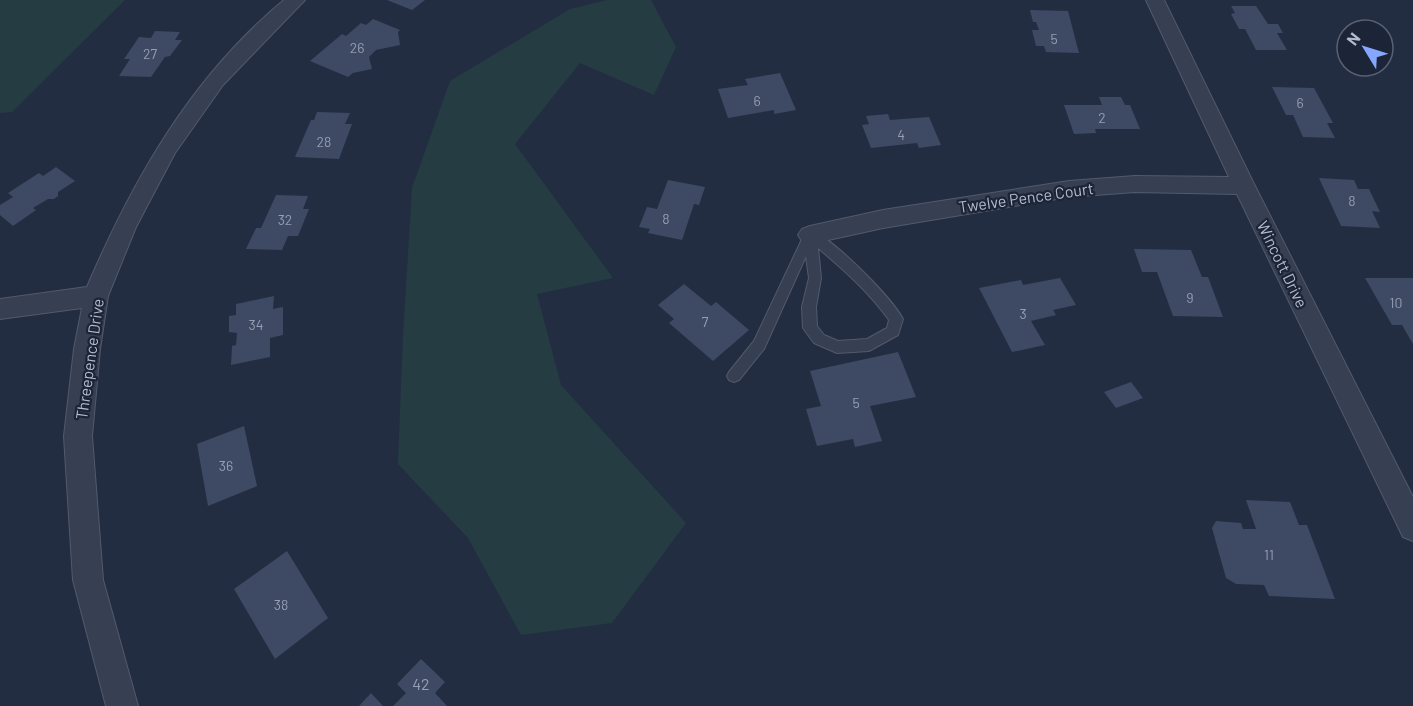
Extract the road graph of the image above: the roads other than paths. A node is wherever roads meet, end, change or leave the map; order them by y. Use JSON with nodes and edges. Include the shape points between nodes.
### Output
{"nodes":[{"id":1,"x":296,"y":0,"type":"edge"},
{"id":2,"x":1155,"y":0,"type":"edge"},
{"id":3,"x":1244,"y":186,"type":"junction"},
{"id":4,"x":810,"y":235,"type":"junction"},
{"id":5,"x":96,"y":296,"type":"junction"},
{"id":6,"x":0,"y":309,"type":"edge"},
{"id":7,"x":734,"y":376,"type":"dead end"},
{"id":8,"x":1413,"y":527,"type":"edge"},
{"id":9,"x":122,"y":706,"type":"edge"}],
"edges":[{"from":1,"to":5,"type":"street","name":"Threepence Drive","via":[[216,80],[166,149],[124,227]]},
{"from":2,"to":3,"type":"street","name":"Wincott Drive"},
{"from":3,"to":4,"type":"street","name":"Twelve Pence Court","via":[[1135,184],[1069,189]]},
{"from":3,"to":8,"type":"street","name":"Wincott Drive"},
{"from":4,"to":4,"type":"lane","via":[[815,278],[809,307],[810,327],[819,339],[837,346],[869,345],[893,331],[896,319],[875,291],[859,273]]},
{"from":4,"to":7,"type":"lane","via":[[759,345]]},
{"from":5,"to":6,"type":"street"},
{"from":5,"to":9,"type":"street","name":"Threepence Drive","via":[[78,436],[88,580]]}]}
